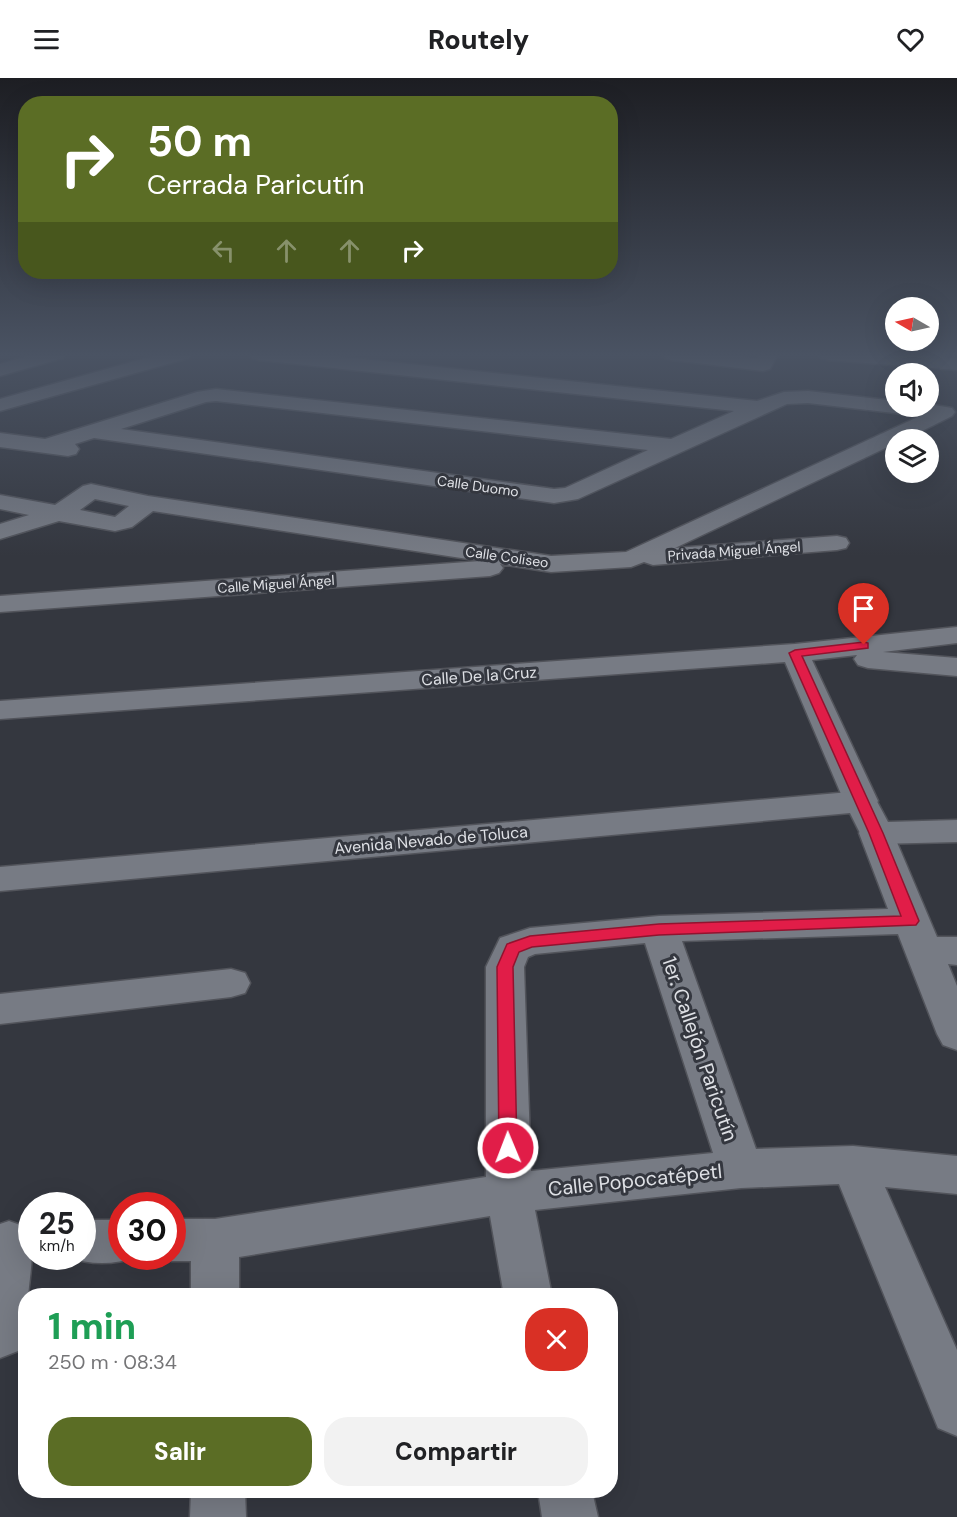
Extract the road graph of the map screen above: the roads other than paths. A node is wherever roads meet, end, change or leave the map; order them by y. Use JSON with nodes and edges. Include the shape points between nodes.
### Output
{"nodes":[{"id":1,"x":128,"y":421,"type":"edge"},
{"id":2,"x":450,"y":421,"type":"edge"},
{"id":3,"x":727,"y":421,"type":"edge"},
{"id":4,"x":931,"y":421,"type":"edge"},
{"id":5,"x":95,"y":432,"type":"junction"},
{"id":6,"x":0,"y":440,"type":"edge"},
{"id":7,"x":145,"y":440,"type":"junction"},
{"id":8,"x":47,"y":446,"type":"junction"},
{"id":9,"x":672,"y":446,"type":"junction"},
{"id":10,"x":0,"y":502,"type":"edge"},
{"id":11,"x":61,"y":512,"type":"junction"},
{"id":12,"x":0,"y":532,"type":"edge"},
{"id":13,"x":837,"y":543,"type":"dead end"},
{"id":14,"x":631,"y":559,"type":"junction"},
{"id":15,"x":551,"y":564,"type":"junction"},
{"id":16,"x":0,"y":604,"type":"edge"},
{"id":17,"x":957,"y":635,"type":"edge"},
{"id":18,"x":795,"y":653,"type":"junction"},
{"id":19,"x":957,"y":667,"type":"edge"},
{"id":20,"x":0,"y":710,"type":"edge"},
{"id":21,"x":861,"y":801,"type":"junction"},
{"id":22,"x":957,"y":831,"type":"edge"},
{"id":23,"x":876,"y":833,"type":"junction"},
{"id":24,"x":0,"y":879,"type":"edge"},
{"id":25,"x":659,"y":929,"type":"junction"},
{"id":26,"x":930,"y":941,"type":"edge"},
{"id":27,"x":231,"y":983,"type":"dead end"},
{"id":28,"x":0,"y":1009,"type":"edge"},
{"id":29,"x":957,"y":1034,"type":"edge"},
{"id":30,"x":854,"y":1165,"type":"junction"},
{"id":31,"x":741,"y":1170,"type":"junction"},
{"id":32,"x":957,"y":1175,"type":"edge"},
{"id":33,"x":509,"y":1193,"type":"junction"},
{"id":34,"x":194,"y":1240,"type":"edge"},
{"id":35,"x":14,"y":1242,"type":"edge"},
{"id":36,"x":212,"y":1288,"type":"edge"},
{"id":37,"x":527,"y":1288,"type":"edge"},
{"id":38,"x":0,"y":1334,"type":"edge"},
{"id":39,"x":957,"y":1410,"type":"edge"},
{"id":40,"x":218,"y":1498,"type":"edge"},
{"id":41,"x":566,"y":1498,"type":"edge"},
{"id":42,"x":218,"y":1517,"type":"edge"},
{"id":43,"x":570,"y":1517,"type":"edge"}],
"edges":[{"from":1,"to":5,"type":"street"},
{"from":2,"to":9,"type":"street"},
{"from":3,"to":9,"type":"street","name":"Calle Duomo"},
{"from":4,"to":14,"type":"street","name":"Calle Coliseo"},
{"from":5,"to":7,"type":"street","name":"Calle Duomo"},
{"from":5,"to":8,"type":"street"},
{"from":6,"to":8,"type":"street"},
{"from":7,"to":8,"type":"street","via":[[122,457]]},
{"from":7,"to":9,"type":"street","name":"Calle Duomo","via":[[554,496],[570,494]]},
{"from":10,"to":11,"type":"street","name":"Calle Coliseo"},
{"from":11,"to":12,"type":"street"},
{"from":11,"to":15,"type":"street","name":"Calle Coliseo","via":[[115,524],[148,503]]},
{"from":13,"to":14,"type":"street","name":"Privada Miguel Ángel"},
{"from":14,"to":15,"type":"street","name":"Calle Coliseo"},
{"from":15,"to":16,"type":"street","name":"Calle Miguel Ángel"},
{"from":17,"to":18,"type":"street","name":"Calle De la Cruz"},
{"from":18,"to":19,"type":"street"},
{"from":18,"to":20,"type":"street","name":"Calle De la Cruz"},
{"from":18,"to":21,"type":"street"},
{"from":21,"to":23,"type":"street"},
{"from":21,"to":24,"type":"street","name":"Avenida Nevado de Toluca"},
{"from":22,"to":23,"type":"street"},
{"from":23,"to":26,"type":"street"},
{"from":25,"to":26,"type":"street"},
{"from":25,"to":31,"type":"street","name":"1er. Callejón Paricutín"},
{"from":25,"to":33,"type":"street","via":[[530,941],[513,948],[505,967]]},
{"from":26,"to":29,"type":"street"},
{"from":27,"to":28,"type":"street"},
{"from":30,"to":31,"type":"street","name":"Calle Popocatépetl"},
{"from":30,"to":32,"type":"street","name":"Calle Popocatépetl"},
{"from":30,"to":39,"type":"street"},
{"from":31,"to":33,"type":"street","name":"Calle Popocatépetl"},
{"from":33,"to":34,"type":"street","name":"Calle Popocatépetl"},
{"from":33,"to":37,"type":"street"},
{"from":34,"to":36,"type":"street"},
{"from":35,"to":38,"type":"street"},
{"from":40,"to":42,"type":"street"},
{"from":41,"to":43,"type":"street"}]}
